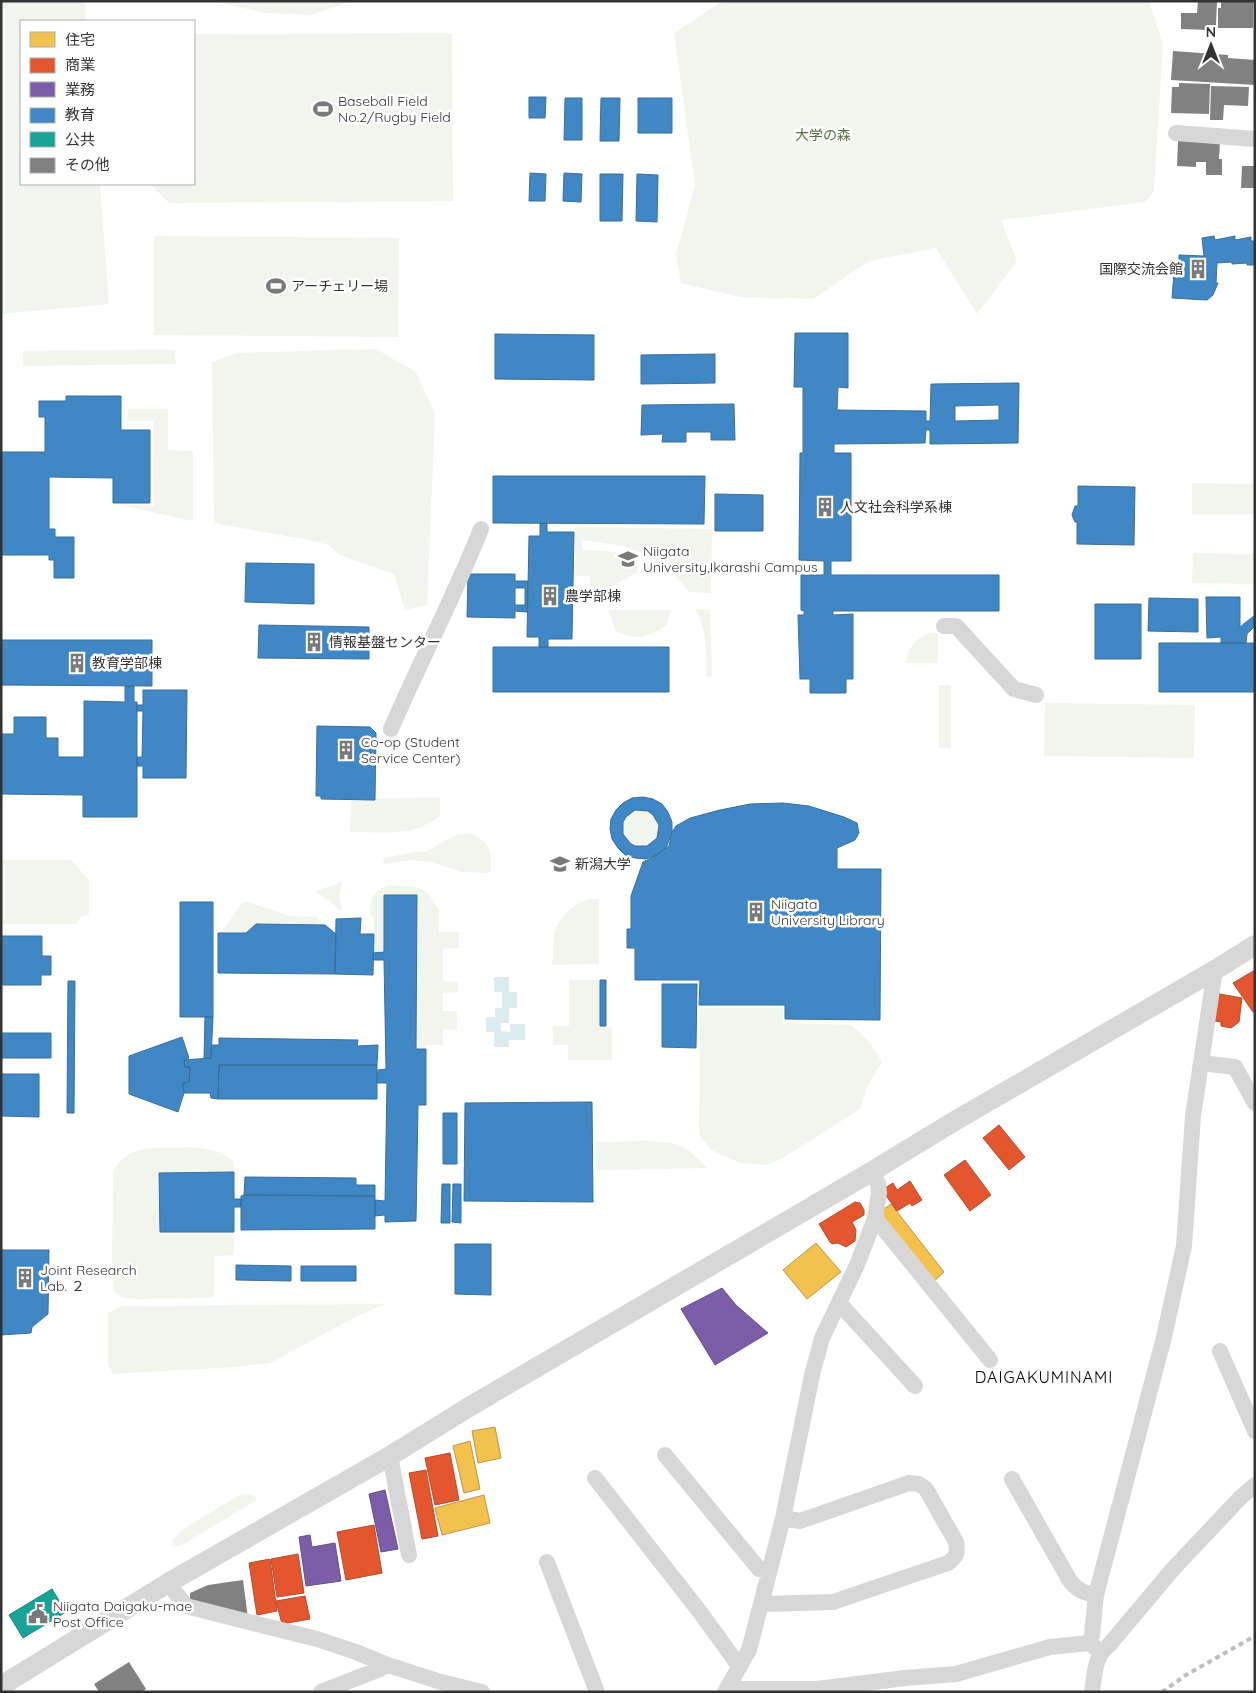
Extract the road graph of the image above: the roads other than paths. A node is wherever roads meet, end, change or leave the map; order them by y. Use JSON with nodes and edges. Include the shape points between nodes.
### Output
{"nodes":[{"id":1,"x":1176,"y":133,"type":"dead end"},
{"id":2,"x":1255,"y":139,"type":"edge"},
{"id":3,"x":482,"y":529,"type":"dead end"},
{"id":4,"x":944,"y":626,"type":"dead end"},
{"id":5,"x":1036,"y":695,"type":"dead end"},
{"id":6,"x":391,"y":729,"type":"dead end"},
{"id":7,"x":1255,"y":945,"type":"edge"},
{"id":8,"x":1215,"y":970,"type":"junction"},
{"id":9,"x":1201,"y":1063,"type":"junction"},
{"id":10,"x":1255,"y":1103,"type":"edge"},
{"id":11,"x":871,"y":1172,"type":"junction"},
{"id":12,"x":875,"y":1218,"type":"junction"},
{"id":13,"x":839,"y":1303,"type":"junction"},
{"id":14,"x":1220,"y":1351,"type":"dead end"},
{"id":15,"x":990,"y":1360,"type":"dead end"},
{"id":16,"x":915,"y":1386,"type":"dead end"},
{"id":17,"x":1255,"y":1431,"type":"edge"},
{"id":18,"x":665,"y":1455,"type":"dead end"},
{"id":19,"x":390,"y":1456,"type":"junction"},
{"id":20,"x":595,"y":1478,"type":"dead end"},
{"id":21,"x":1012,"y":1479,"type":"dead end"},
{"id":22,"x":1255,"y":1485,"type":"edge"},
{"id":23,"x":783,"y":1518,"type":"junction"},
{"id":24,"x":409,"y":1555,"type":"dead end"},
{"id":25,"x":547,"y":1562,"type":"dead end"},
{"id":26,"x":769,"y":1571,"type":"junction"},
{"id":27,"x":168,"y":1583,"type":"junction"},
{"id":28,"x":1096,"y":1595,"type":"junction"},
{"id":29,"x":761,"y":1604,"type":"junction"},
{"id":30,"x":1095,"y":1647,"type":"junction"},
{"id":31,"x":385,"y":1664,"type":"junction"},
{"id":32,"x":739,"y":1666,"type":"junction"},
{"id":33,"x":1,"y":1686,"type":"edge"},
{"id":34,"x":441,"y":1687,"type":"edge"},
{"id":35,"x":331,"y":1690,"type":"edge"},
{"id":36,"x":726,"y":1690,"type":"edge"},
{"id":37,"x":777,"y":1691,"type":"edge"},
{"id":38,"x":818,"y":1691,"type":"edge"},
{"id":39,"x":482,"y":1692,"type":"edge"},
{"id":40,"x":597,"y":1692,"type":"edge"},
{"id":41,"x":1092,"y":1692,"type":"edge"}],
"edges":[{"from":1,"to":2,"type":"street"},
{"from":3,"to":6,"type":"street"},
{"from":4,"to":5,"type":"street","via":[[956,626],[1014,690]]},
{"from":7,"to":8,"type":"street"},
{"from":8,"to":9,"type":"street"},
{"from":8,"to":11,"type":"street"},
{"from":9,"to":10,"type":"street","via":[[1235,1067]]},
{"from":9,"to":28,"type":"street","via":[[1193,1116],[1184,1246],[1164,1337]]},
{"from":11,"to":12,"type":"street","via":[[879,1192]]},
{"from":11,"to":19,"type":"street"},
{"from":12,"to":13,"type":"street"},
{"from":12,"to":15,"type":"street"},
{"from":13,"to":16,"type":"street"},
{"from":13,"to":23,"type":"street","via":[[822,1338],[812,1375]]},
{"from":14,"to":17,"type":"street"},
{"from":18,"to":26,"type":"street","via":[[758,1568]]},
{"from":19,"to":24,"type":"street"},
{"from":19,"to":27,"type":"street"},
{"from":20,"to":32,"type":"street"},
{"from":21,"to":28,"type":"street","via":[[1070,1581],[1083,1592]]},
{"from":22,"to":30,"type":"street","via":[[1173,1569],[1109,1645]]},
{"from":23,"to":26,"type":"street"},
{"from":23,"to":29,"type":"street","via":[[800,1522],[909,1484],[920,1484],[926,1489],[958,1550],[948,1563],[833,1602]]},
{"from":25,"to":40,"type":"street"},
{"from":26,"to":29,"type":"street"},
{"from":27,"to":31,"type":"street","via":[[186,1606],[317,1639]]},
{"from":27,"to":33,"type":"street"},
{"from":28,"to":30,"type":"street","via":[[1092,1635]]},
{"from":29,"to":32,"type":"street","via":[[748,1650]]},
{"from":30,"to":38,"type":"street","via":[[1050,1647],[956,1674]]},
{"from":30,"to":41,"type":"street","via":[[1098,1658]]},
{"from":31,"to":34,"type":"street"},
{"from":31,"to":35,"type":"street"},
{"from":32,"to":36,"type":"street"},
{"from":34,"to":39,"type":"street"},
{"from":36,"to":37,"type":"street"},
{"from":37,"to":38,"type":"street"}]}
